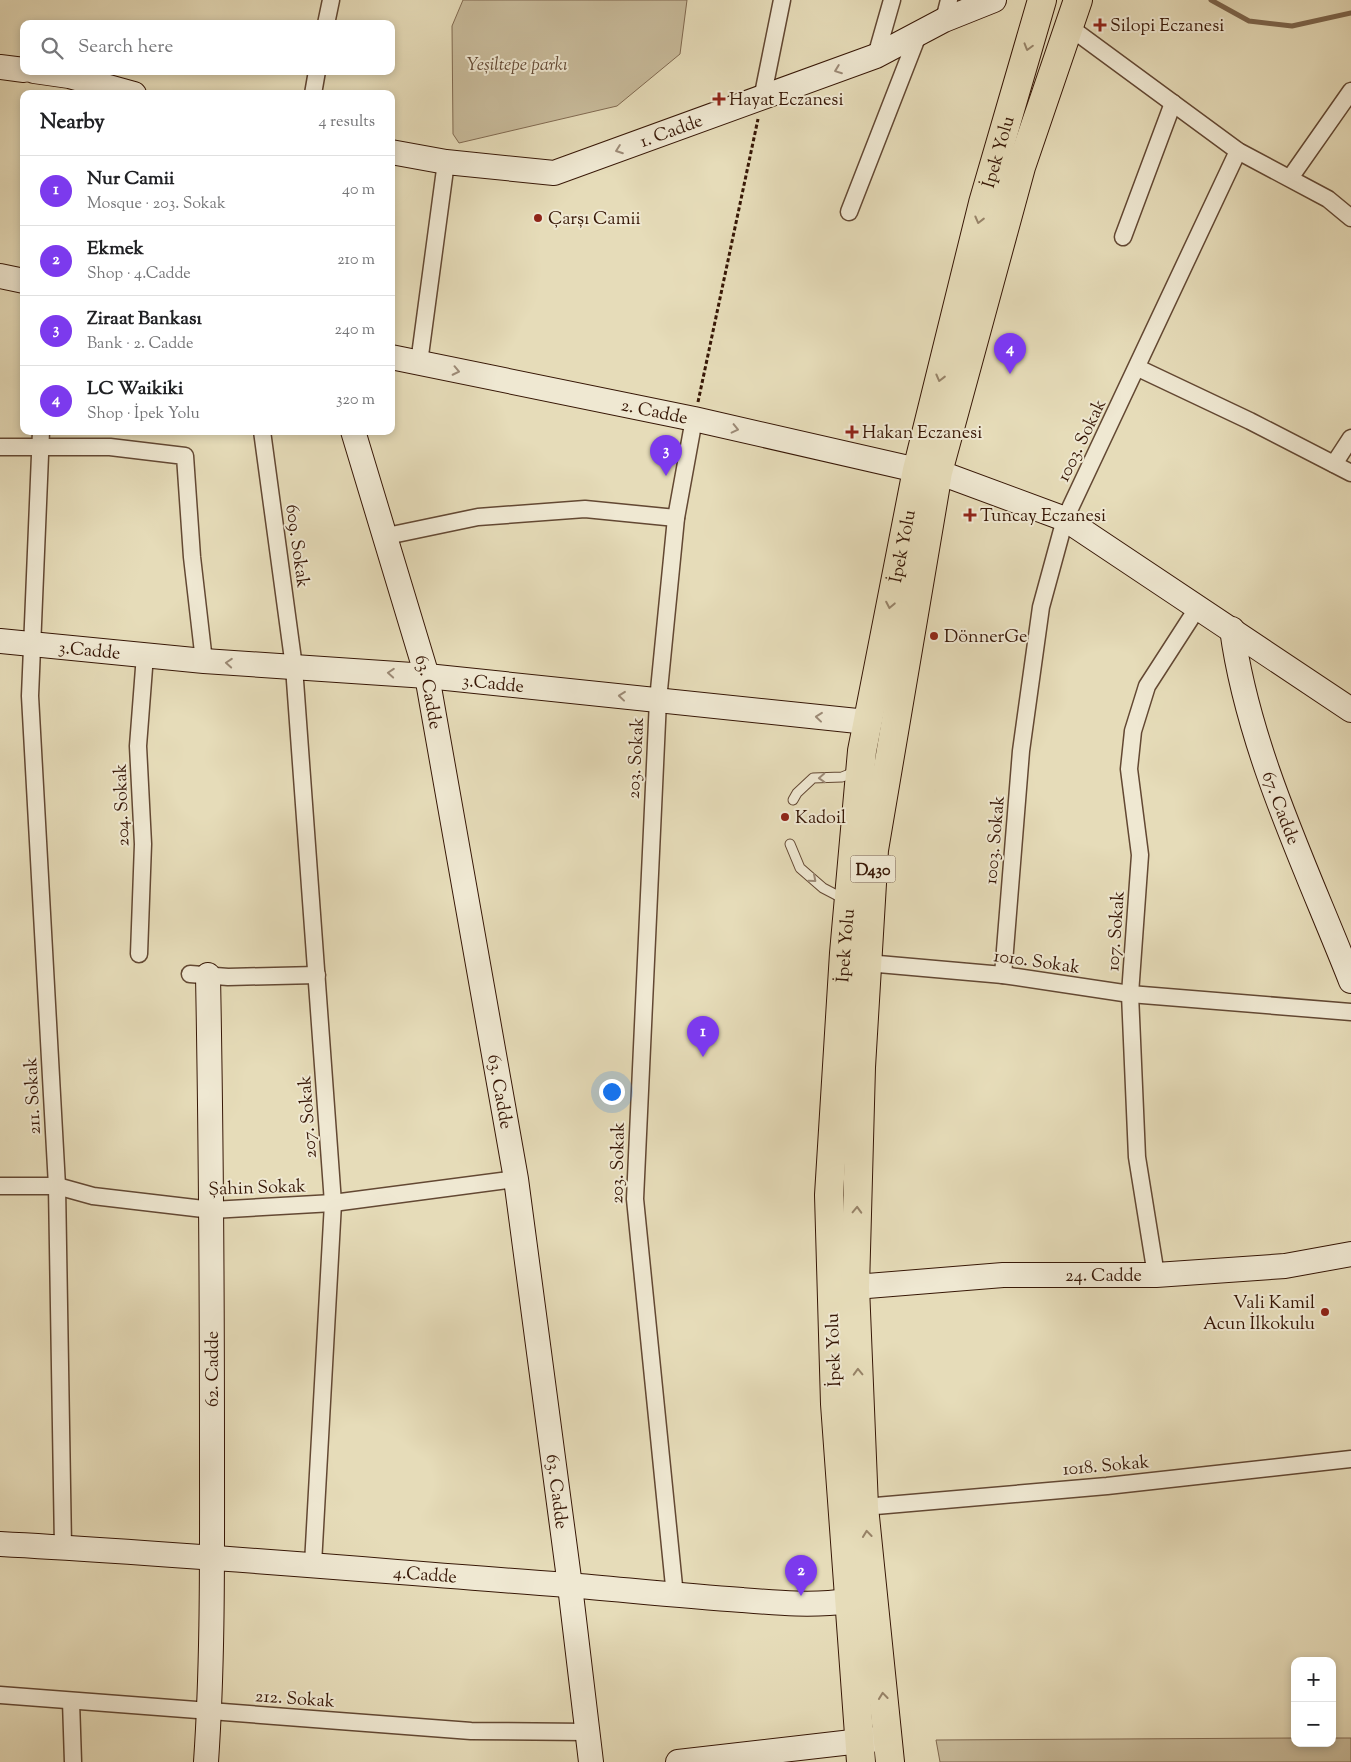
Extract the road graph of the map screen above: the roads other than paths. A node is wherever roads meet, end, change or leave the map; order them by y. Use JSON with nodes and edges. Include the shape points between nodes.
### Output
{"nodes":[{"id":1,"x":331,"y":0,"type":"edge"},
{"id":2,"x":782,"y":0,"type":"edge"},
{"id":3,"x":892,"y":0,"type":"edge"},
{"id":4,"x":994,"y":0,"type":"edge"},
{"id":5,"x":1078,"y":0,"type":"edge"},
{"id":6,"x":1037,"y":2,"type":"edge"},
{"id":7,"x":946,"y":10,"type":"edge"},
{"id":8,"x":327,"y":20,"type":"edge"},
{"id":9,"x":1068,"y":26,"type":"junction"},
{"id":10,"x":918,"y":35,"type":"junction"},
{"id":11,"x":876,"y":56,"type":"junction"},
{"id":12,"x":0,"y":67,"type":"edge"},
{"id":13,"x":20,"y":70,"type":"edge"},
{"id":14,"x":62,"y":75,"type":"edge"},
{"id":15,"x":316,"y":75,"type":"edge"},
{"id":16,"x":120,"y":90,"type":"edge"},
{"id":17,"x":313,"y":90,"type":"edge"},
{"id":18,"x":1351,"y":91,"type":"edge"},
{"id":19,"x":762,"y":99,"type":"junction"},
{"id":20,"x":1173,"y":103,"type":"junction"},
{"id":21,"x":1238,"y":150,"type":"junction"},
{"id":22,"x":395,"y":153,"type":"edge"},
{"id":23,"x":446,"y":162,"type":"junction"},
{"id":24,"x":1290,"y":178,"type":"junction"},
{"id":25,"x":849,"y":212,"type":"dead end"},
{"id":26,"x":1351,"y":218,"type":"edge"},
{"id":27,"x":1122,"y":237,"type":"dead end"},
{"id":28,"x":0,"y":276,"type":"edge"},
{"id":29,"x":20,"y":280,"type":"edge"},
{"id":30,"x":395,"y":358,"type":"edge"},
{"id":31,"x":419,"y":363,"type":"junction"},
{"id":32,"x":1138,"y":368,"type":"junction"},
{"id":33,"x":694,"y":420,"type":"junction"},
{"id":34,"x":41,"y":435,"type":"edge"},
{"id":35,"x":263,"y":435,"type":"edge"},
{"id":36,"x":354,"y":435,"type":"edge"},
{"id":37,"x":1351,"y":438,"type":"edge"},
{"id":38,"x":0,"y":447,"type":"edge"},
{"id":39,"x":41,"y":449,"type":"junction"},
{"id":40,"x":1334,"y":464,"type":"junction"},
{"id":41,"x":928,"y":471,"type":"junction"},
{"id":42,"x":1351,"y":473,"type":"edge"},
{"id":43,"x":676,"y":518,"type":"junction"},
{"id":44,"x":1065,"y":519,"type":"junction"},
{"id":45,"x":387,"y":536,"type":"junction"},
{"id":46,"x":1198,"y":607,"type":"junction"},
{"id":47,"x":1232,"y":629,"type":"junction"},
{"id":48,"x":0,"y":640,"type":"edge"},
{"id":49,"x":33,"y":644,"type":"junction"},
{"id":50,"x":145,"y":655,"type":"junction"},
{"id":51,"x":204,"y":661,"type":"junction"},
{"id":52,"x":294,"y":667,"type":"junction"},
{"id":53,"x":427,"y":676,"type":"junction"},
{"id":54,"x":658,"y":700,"type":"junction"},
{"id":55,"x":1351,"y":710,"type":"edge"},
{"id":56,"x":867,"y":722,"type":"junction"},
{"id":57,"x":860,"y":770,"type":"junction"},
{"id":58,"x":794,"y":800,"type":"dead end"},
{"id":59,"x":790,"y":844,"type":"dead end"},
{"id":60,"x":849,"y":902,"type":"junction"},
{"id":61,"x":139,"y":954,"type":"dead end"},
{"id":62,"x":867,"y":964,"type":"junction"},
{"id":63,"x":199,"y":974,"type":"joint"},
{"id":64,"x":317,"y":975,"type":"junction"},
{"id":65,"x":1003,"y":976,"type":"junction"},
{"id":66,"x":1351,"y":981,"type":"edge"},
{"id":67,"x":1130,"y":994,"type":"junction"},
{"id":68,"x":1351,"y":1012,"type":"edge"},
{"id":69,"x":516,"y":1179,"type":"junction"},
{"id":70,"x":0,"y":1186,"type":"edge"},
{"id":71,"x":57,"y":1186,"type":"junction"},
{"id":72,"x":333,"y":1203,"type":"junction"},
{"id":73,"x":212,"y":1210,"type":"junction"},
{"id":74,"x":1351,"y":1254,"type":"edge"},
{"id":75,"x":1156,"y":1275,"type":"junction"},
{"id":76,"x":855,"y":1287,"type":"junction"},
{"id":77,"x":1351,"y":1459,"type":"edge"},
{"id":78,"x":864,"y":1507,"type":"junction"},
{"id":79,"x":0,"y":1544,"type":"edge"},
{"id":80,"x":63,"y":1547,"type":"junction"},
{"id":81,"x":212,"y":1558,"type":"junction"},
{"id":82,"x":312,"y":1564,"type":"junction"},
{"id":83,"x":570,"y":1586,"type":"junction"},
{"id":84,"x":676,"y":1596,"type":"junction"},
{"id":85,"x":849,"y":1601,"type":"junction"},
{"id":86,"x":0,"y":1695,"type":"edge"},
{"id":87,"x":71,"y":1701,"type":"junction"},
{"id":88,"x":210,"y":1712,"type":"junction"},
{"id":89,"x":588,"y":1732,"type":"junction"},
{"id":90,"x":889,"y":1750,"type":"edge"},
{"id":91,"x":860,"y":1752,"type":"edge"},
{"id":92,"x":73,"y":1762,"type":"edge"},
{"id":93,"x":206,"y":1762,"type":"edge"},
{"id":94,"x":591,"y":1762,"type":"edge"},
{"id":95,"x":678,"y":1762,"type":"edge"}],
"edges":[{"from":1,"to":8,"type":"street"},
{"from":2,"to":19,"type":"street"},
{"from":3,"to":11,"type":"street"},
{"from":4,"to":7,"type":"street","name":"1. Cadde"},
{"from":5,"to":9,"type":"highway","number":"D430"},
{"from":6,"to":9,"type":"street"},
{"from":6,"to":41,"type":"highway","name":"İpek Yolu","number":"D430","one_way":true,"via":[[983,203]]},
{"from":7,"to":10,"type":"street","name":"1. Cadde"},
{"from":9,"to":20,"type":"street"},
{"from":9,"to":41,"type":"highway","number":"D430","via":[[1021,167]]},
{"from":10,"to":11,"type":"street","name":"1. Cadde"},
{"from":10,"to":25,"type":"street"},
{"from":11,"to":19,"type":"street","name":"1. Cadde","one_way":true},
{"from":12,"to":13,"type":"street"},
{"from":14,"to":16,"type":"street"},
{"from":15,"to":17,"type":"street"},
{"from":18,"to":24,"type":"street"},
{"from":19,"to":23,"type":"street","name":"1. Cadde","one_way":true,"via":[[554,173]]},
{"from":20,"to":21,"type":"street"},
{"from":20,"to":27,"type":"street"},
{"from":21,"to":24,"type":"street"},
{"from":21,"to":32,"type":"street","name":"1003. Sokak"},
{"from":22,"to":23,"type":"street","name":"1. Cadde"},
{"from":23,"to":31,"type":"street"},
{"from":24,"to":26,"type":"street","via":[[1328,199]]},
{"from":28,"to":29,"type":"street"},
{"from":30,"to":31,"type":"street","name":"2. Cadde"},
{"from":31,"to":33,"type":"street","name":"2. Cadde","one_way":true},
{"from":32,"to":40,"type":"street"},
{"from":32,"to":44,"type":"street","name":"1003. Sokak"},
{"from":33,"to":41,"type":"street","name":"2. Cadde","one_way":true},
{"from":33,"to":43,"type":"street","name":"203. Sokak"},
{"from":34,"to":39,"type":"street","name":"211. Sokak"},
{"from":35,"to":52,"type":"street","name":"609. Sokak"},
{"from":36,"to":45,"type":"street","name":"63. Cadde"},
{"from":37,"to":40,"type":"street"},
{"from":38,"to":39,"type":"street"},
{"from":39,"to":49,"type":"street","name":"211. Sokak"},
{"from":39,"to":51,"type":"street","via":[[110,447],[185,456]]},
{"from":40,"to":42,"type":"street"},
{"from":41,"to":44,"type":"street","name":"2. Cadde"},
{"from":41,"to":56,"type":"highway","name":"İpek Yolu","number":"D430","one_way":true},
{"from":41,"to":62,"type":"highway","number":"D430","via":[[874,850]]},
{"from":43,"to":45,"type":"street","via":[[585,509],[478,517]]},
{"from":43,"to":54,"type":"street","name":"203. Sokak"},
{"from":44,"to":46,"type":"street","name":"2. Cadde"},
{"from":44,"to":65,"type":"street","name":"1003. Sokak","via":[[1041,607],[1022,741]]},
{"from":45,"to":53,"type":"street","name":"63. Cadde"},
{"from":46,"to":47,"type":"street","name":"2. Cadde"},
{"from":46,"to":67,"type":"street","name":"107. Sokak","via":[[1147,686],[1133,731],[1129,769],[1140,855]]},
{"from":47,"to":55,"type":"street","name":"2. Cadde"},
{"from":47,"to":66,"type":"street","name":"67. Cadde","via":[[1237,666],[1271,781]]},
{"from":48,"to":49,"type":"street","name":"3.Cadde"},
{"from":49,"to":50,"type":"street","name":"3.Cadde"},
{"from":49,"to":71,"type":"street","name":"211. Sokak","via":[[30,696]]},
{"from":50,"to":51,"type":"street","name":"3.Cadde"},
{"from":50,"to":61,"type":"street","name":"204. Sokak","via":[[138,746],[143,844]]},
{"from":52,"to":51,"type":"street","name":"3.Cadde","one_way":true},
{"from":53,"to":52,"type":"street","name":"3.Cadde","one_way":true},
{"from":52,"to":64,"type":"street","name":"207. Sokak"},
{"from":54,"to":53,"type":"street","name":"3.Cadde","one_way":true},
{"from":53,"to":69,"type":"street","name":"63. Cadde"},
{"from":56,"to":54,"type":"street","name":"3.Cadde","one_way":true},
{"from":54,"to":84,"type":"street","name":"203. Sokak","via":[[635,1199]]},
{"from":56,"to":57,"type":"highway","name":"İpek Yolu","number":"D430"},
{"from":57,"to":58,"type":"lane","one_way":true,"via":[[842,777],[813,778]]},
{"from":57,"to":60,"type":"highway","name":"İpek Yolu","number":"D430"},
{"from":59,"to":60,"type":"lane","one_way":true,"via":[[800,868],[823,888]]},
{"from":60,"to":85,"type":"highway","name":"İpek Yolu","number":"D430","via":[[829,1195],[834,1404]]},
{"from":62,"to":65,"type":"street","name":"1010. Sokak"},
{"from":76,"to":62,"type":"highway","number":"D430","one_way":true,"via":[[860,1067]]},
{"from":63,"to":64,"type":"street"},
{"from":63,"to":73,"type":"street","name":"62. Cadde"},
{"from":64,"to":72,"type":"street","name":"207. Sokak"},
{"from":65,"to":67,"type":"street","name":"1010. Sokak"},
{"from":67,"to":68,"type":"street","name":"1010. Sokak"},
{"from":67,"to":75,"type":"street","name":"107. Sokak","via":[[1137,1157]]},
{"from":69,"to":72,"type":"street","name":"Şahin Sokak"},
{"from":69,"to":83,"type":"street","name":"63. Cadde"},
{"from":70,"to":71,"type":"street","name":"Şahin Sokak"},
{"from":71,"to":73,"type":"street","name":"Şahin Sokak","via":[[93,1196]]},
{"from":71,"to":80,"type":"street","name":"211. Sokak"},
{"from":72,"to":73,"type":"street","name":"Şahin Sokak"},
{"from":72,"to":82,"type":"street","name":"207. Sokak"},
{"from":73,"to":81,"type":"street","name":"62. Cadde"},
{"from":74,"to":75,"type":"street","name":"24. Cadde","via":[[1285,1266]]},
{"from":75,"to":76,"type":"street","name":"24. Cadde","via":[[1003,1275]]},
{"from":78,"to":76,"type":"highway","number":"D430","one_way":true},
{"from":77,"to":78,"type":"street","name":"1018. Sokak","via":[[1107,1486]]},
{"from":90,"to":78,"type":"highway","number":"D430","one_way":true},
{"from":79,"to":80,"type":"street","name":"4.Cadde"},
{"from":80,"to":81,"type":"street","name":"4.Cadde"},
{"from":81,"to":82,"type":"street","name":"4.Cadde"},
{"from":81,"to":88,"type":"street","name":"62. Cadde"},
{"from":82,"to":83,"type":"street","name":"4.Cadde"},
{"from":83,"to":84,"type":"street","name":"4.Cadde"},
{"from":83,"to":89,"type":"street","name":"63. Cadde"},
{"from":84,"to":85,"type":"street","name":"4.Cadde","via":[[816,1605]]},
{"from":85,"to":91,"type":"highway","name":"İpek Yolu","number":"D430"},
{"from":86,"to":87,"type":"street","name":"212. Sokak"},
{"from":87,"to":88,"type":"street","name":"212. Sokak"},
{"from":87,"to":92,"type":"street"},
{"from":88,"to":89,"type":"street","name":"212. Sokak","via":[[472,1731]]},
{"from":88,"to":93,"type":"street","name":"62. Cadde"},
{"from":89,"to":94,"type":"street","name":"63. Cadde"},
{"from":90,"to":91,"type":"street"},
{"from":91,"to":95,"type":"street"}]}
